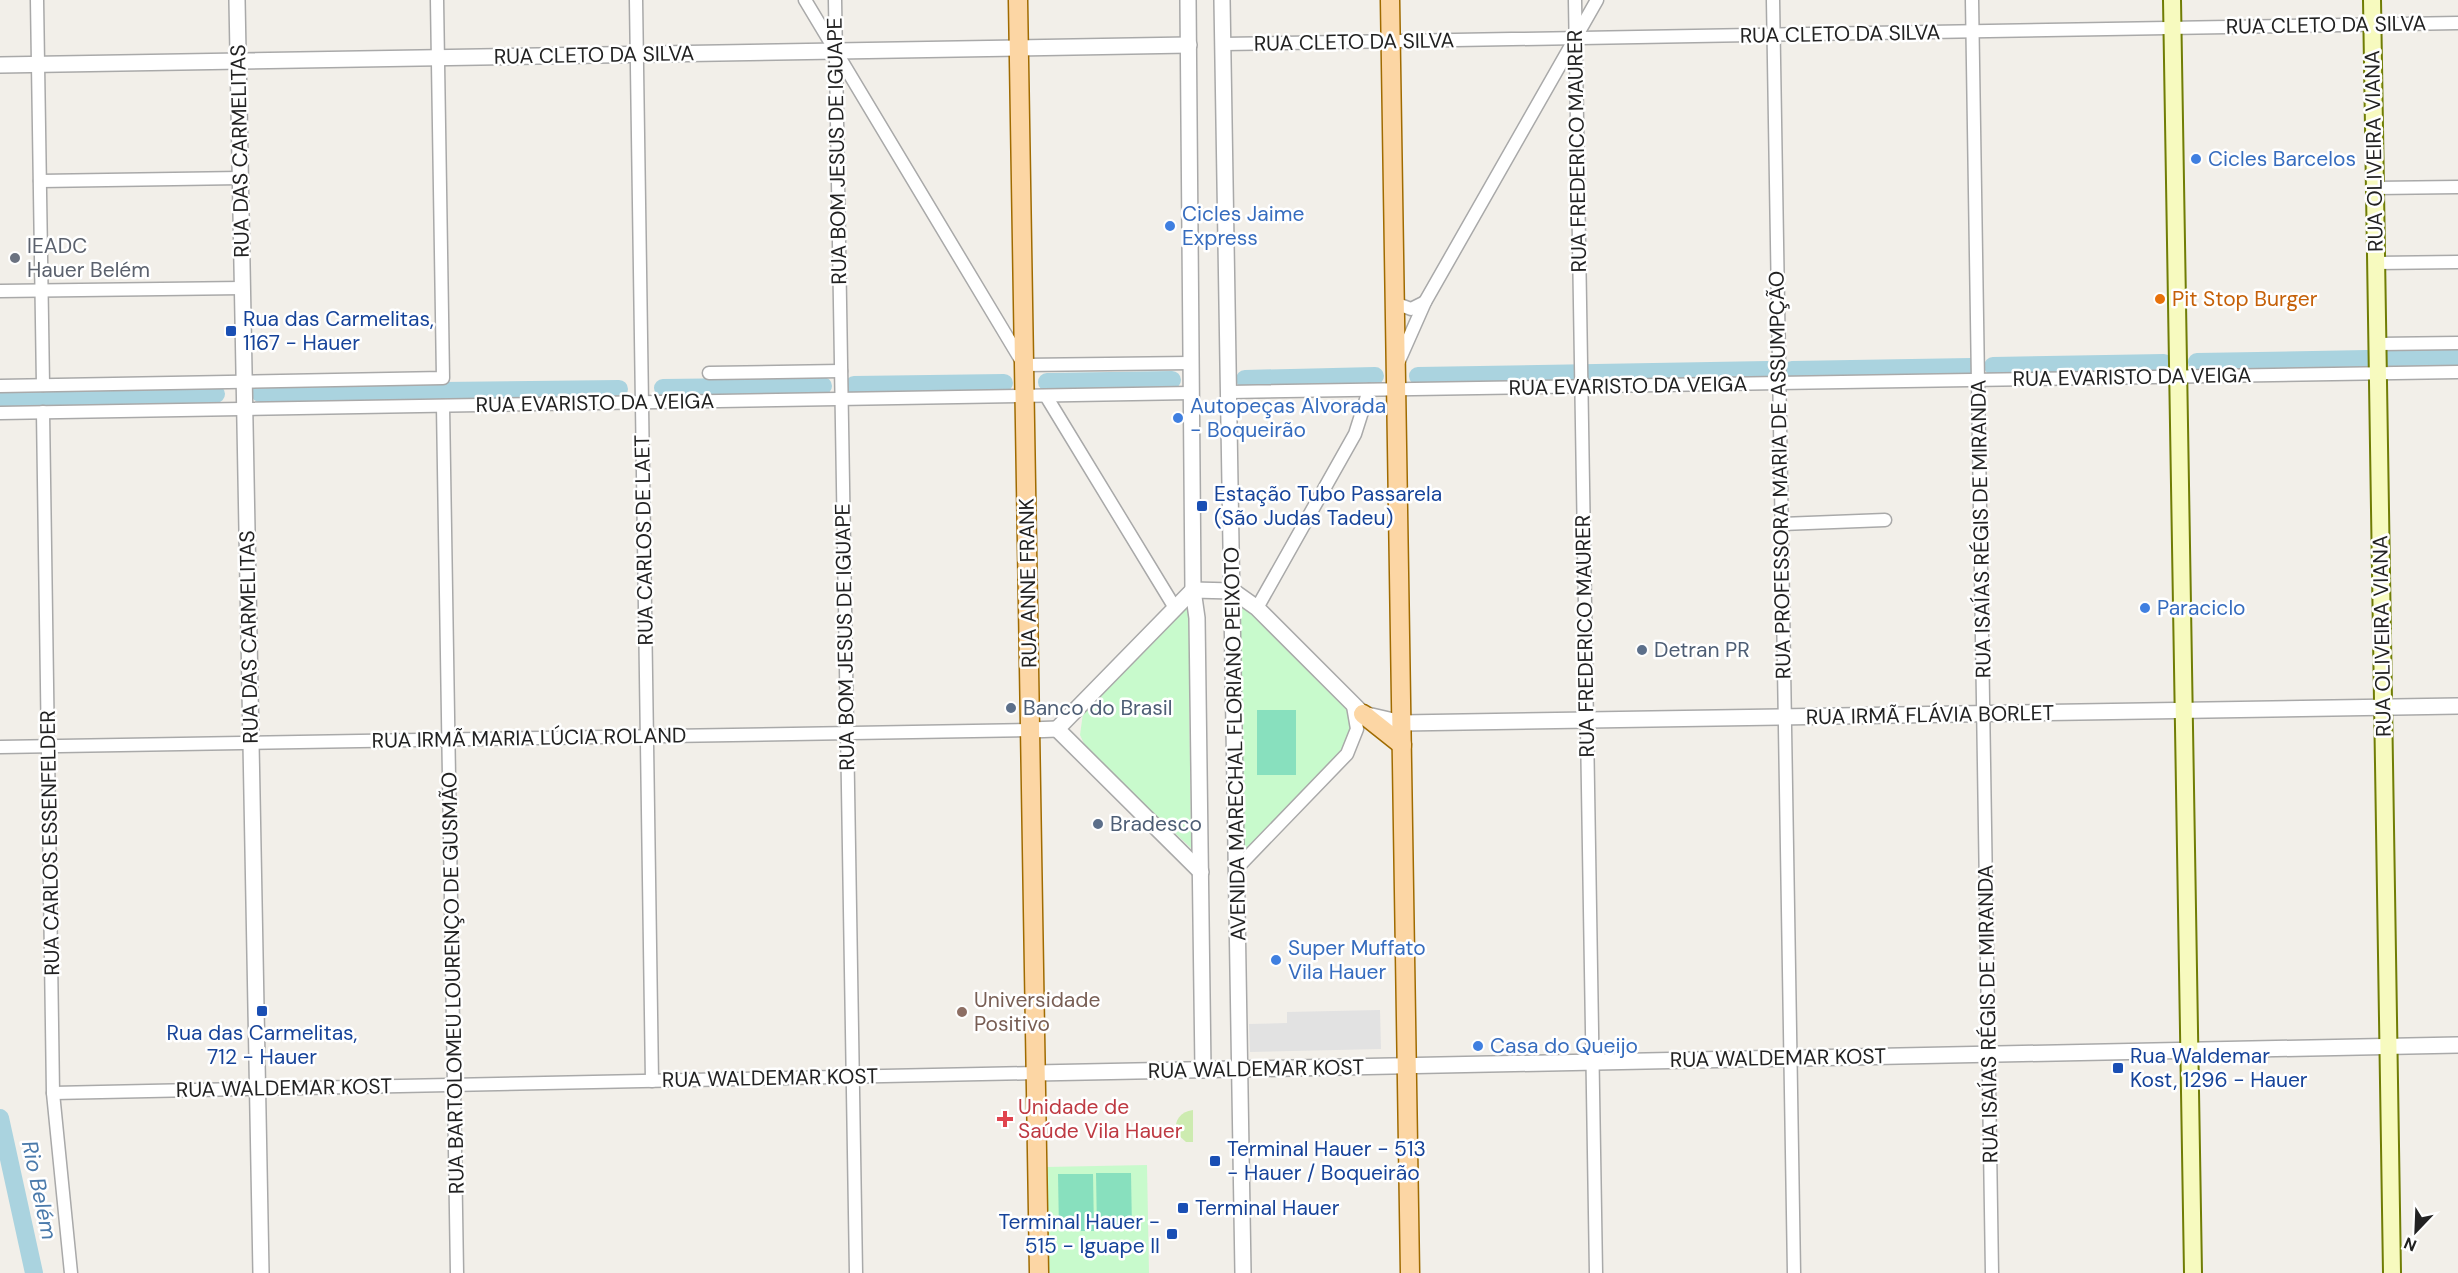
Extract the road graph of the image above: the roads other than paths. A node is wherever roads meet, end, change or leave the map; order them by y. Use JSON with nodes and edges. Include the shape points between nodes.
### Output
{"nodes":[{"id":1,"x":37,"y":0,"type":"edge"},
{"id":2,"x":237,"y":0,"type":"edge"},
{"id":3,"x":437,"y":0,"type":"edge"},
{"id":4,"x":636,"y":0,"type":"edge"},
{"id":5,"x":805,"y":0,"type":"edge"},
{"id":6,"x":835,"y":0,"type":"edge"},
{"id":7,"x":1018,"y":0,"type":"edge"},
{"id":8,"x":1188,"y":0,"type":"edge"},
{"id":9,"x":1222,"y":0,"type":"edge"},
{"id":10,"x":1390,"y":0,"type":"edge"},
{"id":11,"x":1575,"y":0,"type":"edge"},
{"id":12,"x":1597,"y":0,"type":"edge"},
{"id":13,"x":1773,"y":0,"type":"edge"},
{"id":14,"x":1972,"y":0,"type":"edge"},
{"id":15,"x":2172,"y":0,"type":"edge"},
{"id":16,"x":2372,"y":0,"type":"edge"},
{"id":17,"x":2458,"y":23,"type":"edge"},
{"id":18,"x":2372,"y":24,"type":"junction"},
{"id":19,"x":2172,"y":28,"type":"junction"},
{"id":20,"x":1973,"y":31,"type":"junction"},
{"id":21,"x":1773,"y":35,"type":"junction"},
{"id":22,"x":1576,"y":38,"type":"junction"},
{"id":23,"x":1390,"y":42,"type":"junction"},
{"id":24,"x":1222,"y":44,"type":"junction"},
{"id":25,"x":1189,"y":45,"type":"junction"},
{"id":26,"x":1019,"y":48,"type":"junction"},
{"id":27,"x":836,"y":51,"type":"junction"},
{"id":28,"x":637,"y":54,"type":"junction"},
{"id":29,"x":438,"y":58,"type":"junction"},
{"id":30,"x":238,"y":61,"type":"junction"},
{"id":31,"x":0,"y":65,"type":"edge"},
{"id":32,"x":38,"y":65,"type":"junction"},
{"id":33,"x":240,"y":177,"type":"junction"},
{"id":34,"x":40,"y":181,"type":"junction"},
{"id":35,"x":2458,"y":187,"type":"edge"},
{"id":36,"x":2375,"y":188,"type":"junction"},
{"id":37,"x":2458,"y":262,"type":"edge"},
{"id":38,"x":2376,"y":264,"type":"junction"},
{"id":39,"x":243,"y":288,"type":"junction"},
{"id":40,"x":0,"y":291,"type":"edge"},
{"id":41,"x":41,"y":291,"type":"junction"},
{"id":42,"x":1425,"y":302,"type":"junction"},
{"id":43,"x":1395,"y":303,"type":"junction"},
{"id":44,"x":2458,"y":343,"type":"edge"},
{"id":45,"x":2378,"y":344,"type":"junction"},
{"id":46,"x":1191,"y":363,"type":"junction"},
{"id":47,"x":1024,"y":365,"type":"junction"},
{"id":48,"x":1396,"y":367,"type":"junction"},
{"id":49,"x":841,"y":371,"type":"junction"},
{"id":50,"x":2458,"y":372,"type":"edge"},
{"id":51,"x":2378,"y":373,"type":"junction"},
{"id":52,"x":709,"y":374,"type":"dead end"},
{"id":53,"x":2178,"y":377,"type":"junction"},
{"id":54,"x":1978,"y":380,"type":"junction"},
{"id":55,"x":244,"y":381,"type":"junction"},
{"id":56,"x":1581,"y":383,"type":"junction"},
{"id":57,"x":1779,"y":383,"type":"junction"},
{"id":58,"x":43,"y":385,"type":"junction"},
{"id":59,"x":0,"y":386,"type":"edge"},
{"id":60,"x":1369,"y":390,"type":"junction"},
{"id":61,"x":1396,"y":390,"type":"junction"},
{"id":62,"x":1230,"y":392,"type":"junction"},
{"id":63,"x":1191,"y":393,"type":"junction"},
{"id":64,"x":1025,"y":396,"type":"junction"},
{"id":65,"x":1046,"y":396,"type":"junction"},
{"id":66,"x":842,"y":399,"type":"junction"},
{"id":67,"x":642,"y":402,"type":"junction"},
{"id":68,"x":443,"y":406,"type":"junction"},
{"id":69,"x":245,"y":409,"type":"junction"},
{"id":70,"x":43,"y":412,"type":"junction"},
{"id":71,"x":0,"y":413,"type":"edge"},
{"id":72,"x":1885,"y":520,"type":"dead end"},
{"id":73,"x":1782,"y":524,"type":"junction"},
{"id":74,"x":1193,"y":590,"type":"junction"},
{"id":75,"x":1233,"y":591,"type":"junction"},
{"id":76,"x":1175,"y":608,"type":"junction"},
{"id":77,"x":1257,"y":608,"type":"junction"},
{"id":78,"x":2458,"y":706,"type":"edge"},
{"id":79,"x":2383,"y":707,"type":"junction"},
{"id":80,"x":1358,"y":708,"type":"junction"},
{"id":81,"x":2184,"y":710,"type":"junction"},
{"id":82,"x":1984,"y":714,"type":"junction"},
{"id":83,"x":1785,"y":717,"type":"junction"},
{"id":84,"x":1587,"y":720,"type":"junction"},
{"id":85,"x":1402,"y":723,"type":"junction"},
{"id":86,"x":1057,"y":729,"type":"junction"},
{"id":87,"x":1030,"y":730,"type":"junction"},
{"id":88,"x":846,"y":733,"type":"junction"},
{"id":89,"x":647,"y":736,"type":"junction"},
{"id":90,"x":449,"y":739,"type":"junction"},
{"id":91,"x":251,"y":742,"type":"junction"},
{"id":92,"x":1402,"y":745,"type":"junction"},
{"id":93,"x":48,"y":746,"type":"junction"},
{"id":94,"x":0,"y":747,"type":"edge"},
{"id":95,"x":1237,"y":868,"type":"junction"},
{"id":96,"x":1201,"y":872,"type":"junction"},
{"id":97,"x":2458,"y":1044,"type":"edge"},
{"id":98,"x":2389,"y":1046,"type":"junction"},
{"id":99,"x":2189,"y":1050,"type":"junction"},
{"id":100,"x":1989,"y":1054,"type":"junction"},
{"id":101,"x":1790,"y":1058,"type":"junction"},
{"id":102,"x":1592,"y":1062,"type":"junction"},
{"id":103,"x":1407,"y":1066,"type":"junction"},
{"id":104,"x":1240,"y":1069,"type":"junction"},
{"id":105,"x":1203,"y":1070,"type":"junction"},
{"id":106,"x":1036,"y":1073,"type":"junction"},
{"id":107,"x":852,"y":1077,"type":"junction"},
{"id":108,"x":652,"y":1081,"type":"junction"},
{"id":109,"x":454,"y":1084,"type":"junction"},
{"id":110,"x":258,"y":1089,"type":"junction"},
{"id":111,"x":53,"y":1093,"type":"junction"},
{"id":112,"x":71,"y":1273,"type":"edge"},
{"id":113,"x":261,"y":1273,"type":"edge"},
{"id":114,"x":457,"y":1273,"type":"edge"},
{"id":115,"x":856,"y":1273,"type":"edge"},
{"id":116,"x":1039,"y":1273,"type":"edge"},
{"id":117,"x":1243,"y":1273,"type":"edge"},
{"id":118,"x":1410,"y":1273,"type":"edge"},
{"id":119,"x":1596,"y":1273,"type":"edge"},
{"id":120,"x":1794,"y":1273,"type":"edge"},
{"id":121,"x":1992,"y":1273,"type":"edge"},
{"id":122,"x":2193,"y":1273,"type":"edge"},
{"id":123,"x":2392,"y":1273,"type":"edge"}],
"edges":[{"from":1,"to":32,"type":"street"},
{"from":2,"to":30,"type":"street","name":"RUA DAS CARMELITAS"},
{"from":3,"to":29,"type":"street"},
{"from":4,"to":28,"type":"street","name":"RUA CARLOS DE LAET"},
{"from":5,"to":27,"type":"street"},
{"from":6,"to":27,"type":"street","name":"RUA BOM JESUS DE IGUAPE"},
{"from":7,"to":26,"type":"main road","name":"RUA ANNE FRANK"},
{"from":8,"to":25,"type":"street","name":"AVENIDA MARECHAL FLORIANO PEIXOTO"},
{"from":9,"to":24,"type":"street","name":"AVENIDA MARECHAL FLORIANO PEIXOTO"},
{"from":10,"to":23,"type":"main road"},
{"from":11,"to":22,"type":"street","name":"RUA FREDERICO MAURER"},
{"from":12,"to":22,"type":"street"},
{"from":13,"to":21,"type":"street","name":"RUA PROFESSORA MARIA DE ASSUMPÇÃO"},
{"from":14,"to":20,"type":"street","name":"RUA ISAÍAS RÉGIS DE MIRANDA"},
{"from":15,"to":19,"type":"main road"},
{"from":16,"to":18,"type":"main road","name":"RUA OLIVEIRA VIANA"},
{"from":17,"to":18,"type":"street","name":"RUA CLETO DA SILVA"},
{"from":18,"to":19,"type":"street","name":"RUA CLETO DA SILVA"},
{"from":18,"to":36,"type":"main road","name":"RUA OLIVEIRA VIANA"},
{"from":19,"to":20,"type":"street","name":"RUA CLETO DA SILVA"},
{"from":19,"to":53,"type":"main road"},
{"from":20,"to":21,"type":"street","name":"RUA CLETO DA SILVA"},
{"from":20,"to":54,"type":"street","name":"RUA ISAÍAS RÉGIS DE MIRANDA"},
{"from":21,"to":22,"type":"street","name":"RUA CLETO DA SILVA"},
{"from":21,"to":57,"type":"street","name":"RUA PROFESSORA MARIA DE ASSUMPÇÃO"},
{"from":22,"to":23,"type":"street","name":"RUA CLETO DA SILVA"},
{"from":22,"to":42,"type":"street"},
{"from":22,"to":56,"type":"street","name":"RUA FREDERICO MAURER"},
{"from":23,"to":24,"type":"street","name":"RUA CLETO DA SILVA"},
{"from":23,"to":43,"type":"main road"},
{"from":24,"to":62,"type":"street","name":"AVENIDA MARECHAL FLORIANO PEIXOTO"},
{"from":25,"to":26,"type":"street","name":"RUA CLETO DA SILVA"},
{"from":25,"to":46,"type":"street","name":"AVENIDA MARECHAL FLORIANO PEIXOTO"},
{"from":26,"to":27,"type":"street","name":"RUA CLETO DA SILVA"},
{"from":26,"to":47,"type":"main road","name":"RUA ANNE FRANK"},
{"from":27,"to":28,"type":"street","name":"RUA CLETO DA SILVA"},
{"from":27,"to":47,"type":"street"},
{"from":27,"to":49,"type":"street","name":"RUA BOM JESUS DE IGUAPE"},
{"from":28,"to":29,"type":"street","name":"RUA CLETO DA SILVA"},
{"from":28,"to":67,"type":"street","name":"RUA CARLOS DE LAET"},
{"from":29,"to":30,"type":"street","name":"RUA CLETO DA SILVA"},
{"from":29,"to":55,"type":"street","via":[[443,378]]},
{"from":30,"to":32,"type":"street","name":"RUA CLETO DA SILVA"},
{"from":30,"to":33,"type":"street","name":"RUA DAS CARMELITAS"},
{"from":31,"to":32,"type":"street","name":"RUA CLETO DA SILVA"},
{"from":32,"to":34,"type":"street"},
{"from":33,"to":34,"type":"street"},
{"from":33,"to":39,"type":"street","name":"RUA DAS CARMELITAS"},
{"from":34,"to":41,"type":"street"},
{"from":35,"to":36,"type":"street"},
{"from":36,"to":38,"type":"main road","name":"RUA OLIVEIRA VIANA"},
{"from":37,"to":38,"type":"street"},
{"from":38,"to":45,"type":"main road","name":"RUA OLIVEIRA VIANA"},
{"from":39,"to":41,"type":"street"},
{"from":39,"to":55,"type":"street","name":"RUA DAS CARMELITAS"},
{"from":40,"to":41,"type":"street"},
{"from":41,"to":58,"type":"street"},
{"from":42,"to":43,"type":"street","via":[[1411,309]]},
{"from":42,"to":48,"type":"street"},
{"from":43,"to":48,"type":"main road"},
{"from":44,"to":45,"type":"street"},
{"from":45,"to":51,"type":"main road","name":"RUA OLIVEIRA VIANA"},
{"from":46,"to":47,"type":"street"},
{"from":46,"to":63,"type":"street","name":"AVENIDA MARECHAL FLORIANO PEIXOTO"},
{"from":47,"to":64,"type":"main road","name":"RUA ANNE FRANK"},
{"from":48,"to":61,"type":"main road"},
{"from":49,"to":52,"type":"street","name":"RUA EVARISTO DA VEIGA"},
{"from":49,"to":66,"type":"street","name":"RUA BOM JESUS DE IGUAPE"},
{"from":50,"to":51,"type":"street","name":"RUA EVARISTO DA VEIGA"},
{"from":51,"to":53,"type":"street","name":"RUA EVARISTO DA VEIGA"},
{"from":51,"to":79,"type":"main road","name":"RUA OLIVEIRA VIANA"},
{"from":53,"to":54,"type":"street","name":"RUA EVARISTO DA VEIGA"},
{"from":53,"to":81,"type":"main road"},
{"from":54,"to":57,"type":"street","name":"RUA EVARISTO DA VEIGA"},
{"from":54,"to":82,"type":"street","name":"RUA ISAÍAS RÉGIS DE MIRANDA"},
{"from":55,"to":58,"type":"street"},
{"from":55,"to":69,"type":"street","name":"RUA DAS CARMELITAS"},
{"from":56,"to":57,"type":"street","name":"RUA EVARISTO DA VEIGA"},
{"from":56,"to":61,"type":"street","name":"RUA EVARISTO DA VEIGA"},
{"from":56,"to":84,"type":"street","name":"RUA FREDERICO MAURER"},
{"from":57,"to":73,"type":"street","name":"RUA PROFESSORA MARIA DE ASSUMPÇÃO"},
{"from":58,"to":59,"type":"street"},
{"from":60,"to":61,"type":"street","name":"RUA EVARISTO DA VEIGA"},
{"from":60,"to":62,"type":"street","name":"RUA EVARISTO DA VEIGA"},
{"from":60,"to":77,"type":"street","via":[[1355,434]]},
{"from":61,"to":85,"type":"main road"},
{"from":62,"to":75,"type":"street","name":"AVENIDA MARECHAL FLORIANO PEIXOTO"},
{"from":63,"to":65,"type":"street","name":"RUA EVARISTO DA VEIGA"},
{"from":63,"to":74,"type":"street","name":"AVENIDA MARECHAL FLORIANO PEIXOTO"},
{"from":64,"to":65,"type":"street","name":"RUA EVARISTO DA VEIGA"},
{"from":64,"to":66,"type":"street","name":"RUA EVARISTO DA VEIGA"},
{"from":64,"to":87,"type":"main road","name":"RUA ANNE FRANK"},
{"from":65,"to":76,"type":"street"},
{"from":66,"to":67,"type":"street","name":"RUA EVARISTO DA VEIGA"},
{"from":66,"to":88,"type":"street","name":"RUA BOM JESUS DE IGUAPE"},
{"from":67,"to":68,"type":"street","name":"RUA EVARISTO DA VEIGA"},
{"from":67,"to":89,"type":"street","name":"RUA CARLOS DE LAET"},
{"from":68,"to":69,"type":"street","name":"RUA EVARISTO DA VEIGA"},
{"from":68,"to":90,"type":"street","name":"RUA BARTOLOMEU LOURENÇO DE GUSMÃO"},
{"from":69,"to":70,"type":"street","name":"RUA EVARISTO DA VEIGA"},
{"from":69,"to":91,"type":"street","name":"RUA DAS CARMELITAS"},
{"from":70,"to":71,"type":"street","name":"RUA EVARISTO DA VEIGA"},
{"from":70,"to":93,"type":"street","name":"RUA CARLOS ESSENFELDER"},
{"from":72,"to":73,"type":"street"},
{"from":73,"to":83,"type":"street","name":"RUA PROFESSORA MARIA DE ASSUMPÇÃO"},
{"from":74,"to":75,"type":"street"},
{"from":74,"to":76,"type":"street"},
{"from":74,"to":96,"type":"street","name":"AVENIDA MARECHAL FLORIANO PEIXOTO","via":[[1197,618]]},
{"from":75,"to":77,"type":"street"},
{"from":75,"to":95,"type":"street","name":"AVENIDA MARECHAL FLORIANO PEIXOTO"},
{"from":76,"to":86,"type":"street"},
{"from":77,"to":80,"type":"street"},
{"from":78,"to":79,"type":"street","name":"RUA IRMÃ FLÁVIA BORLET"},
{"from":79,"to":81,"type":"street","name":"RUA IRMÃ FLÁVIA BORLET"},
{"from":79,"to":98,"type":"main road","name":"RUA OLIVEIRA VIANA"},
{"from":80,"to":85,"type":"street","name":"RUA IRMÃ FLÁVIA BORLET"},
{"from":80,"to":92,"type":"main road"},
{"from":80,"to":95,"type":"street","via":[[1357,729],[1347,754]]},
{"from":81,"to":82,"type":"street","name":"RUA IRMÃ FLÁVIA BORLET"},
{"from":81,"to":99,"type":"main road"},
{"from":82,"to":83,"type":"street","name":"RUA IRMÃ FLÁVIA BORLET"},
{"from":82,"to":100,"type":"street","name":"RUA ISAÍAS RÉGIS DE MIRANDA"},
{"from":83,"to":84,"type":"street","name":"RUA IRMÃ FLÁVIA BORLET"},
{"from":83,"to":101,"type":"street","name":"RUA PROFESSORA MARIA DE ASSUMPÇÃO"},
{"from":84,"to":85,"type":"street","name":"RUA IRMÃ FLÁVIA BORLET"},
{"from":84,"to":102,"type":"street","name":"RUA FREDERICO MAURER"},
{"from":85,"to":92,"type":"main road"},
{"from":86,"to":87,"type":"street","name":"RUA IRMÃ MARIA LÚCIA ROLAND"},
{"from":86,"to":96,"type":"street"},
{"from":87,"to":88,"type":"street","name":"RUA IRMÃ MARIA LÚCIA ROLAND"},
{"from":87,"to":106,"type":"main road","name":"RUA ANNE FRANK"},
{"from":88,"to":89,"type":"street","name":"RUA IRMÃ MARIA LÚCIA ROLAND"},
{"from":88,"to":107,"type":"street","name":"RUA BOM JESUS DE IGUAPE"},
{"from":89,"to":90,"type":"street","name":"RUA IRMÃ MARIA LÚCIA ROLAND"},
{"from":89,"to":108,"type":"street","name":"RUA CARLOS DE LAET"},
{"from":90,"to":91,"type":"street","name":"RUA IRMÃ MARIA LÚCIA ROLAND"},
{"from":90,"to":109,"type":"street","name":"RUA BARTOLOMEU LOURENÇO DE GUSMÃO"},
{"from":91,"to":93,"type":"street","name":"RUA IRMÃ MARIA LÚCIA ROLAND"},
{"from":91,"to":110,"type":"street","name":"RUA DAS CARMELITAS"},
{"from":92,"to":103,"type":"main road"},
{"from":93,"to":94,"type":"street","name":"RUA IRMÃ MARIA LÚCIA ROLAND"},
{"from":93,"to":111,"type":"street","name":"RUA CARLOS ESSENFELDER"},
{"from":95,"to":104,"type":"street","name":"AVENIDA MARECHAL FLORIANO PEIXOTO"},
{"from":96,"to":105,"type":"street","name":"AVENIDA MARECHAL FLORIANO PEIXOTO"},
{"from":97,"to":98,"type":"street","name":"RUA WALDEMAR KOST"},
{"from":98,"to":99,"type":"street","name":"RUA WALDEMAR KOST"},
{"from":98,"to":123,"type":"main road","name":"RUA OLIVEIRA VIANA"},
{"from":99,"to":100,"type":"street","name":"RUA WALDEMAR KOST"},
{"from":99,"to":122,"type":"main road"},
{"from":100,"to":101,"type":"street","name":"RUA WALDEMAR KOST"},
{"from":100,"to":121,"type":"street","name":"RUA ISAÍAS RÉGIS DE MIRANDA"},
{"from":101,"to":102,"type":"street","name":"RUA WALDEMAR KOST"},
{"from":101,"to":120,"type":"street","name":"RUA PROFESSORA MARIA DE ASSUMPÇÃO"},
{"from":102,"to":103,"type":"street","name":"RUA WALDEMAR KOST"},
{"from":102,"to":119,"type":"street","name":"RUA FREDERICO MAURER"},
{"from":103,"to":104,"type":"street","name":"RUA WALDEMAR KOST"},
{"from":103,"to":118,"type":"main road"},
{"from":104,"to":105,"type":"street","name":"RUA WALDEMAR KOST"},
{"from":104,"to":117,"type":"street","name":"AVENIDA MARECHAL FLORIANO PEIXOTO"},
{"from":105,"to":106,"type":"street","name":"RUA WALDEMAR KOST"},
{"from":106,"to":107,"type":"street","name":"RUA WALDEMAR KOST"},
{"from":106,"to":116,"type":"main road","name":"RUA ANNE FRANK"},
{"from":107,"to":108,"type":"street","name":"RUA WALDEMAR KOST"},
{"from":107,"to":115,"type":"street","name":"RUA BOM JESUS DE IGUAPE"},
{"from":108,"to":109,"type":"street","name":"RUA WALDEMAR KOST"},
{"from":109,"to":110,"type":"street","name":"RUA WALDEMAR KOST"},
{"from":109,"to":114,"type":"street","name":"RUA BARTOLOMEU LOURENÇO DE GUSMÃO"},
{"from":110,"to":111,"type":"street","name":"RUA WALDEMAR KOST"},
{"from":110,"to":113,"type":"street","name":"RUA DAS CARMELITAS"},
{"from":111,"to":112,"type":"street","name":"RUA CARLOS ESSENFELDER"}]}
